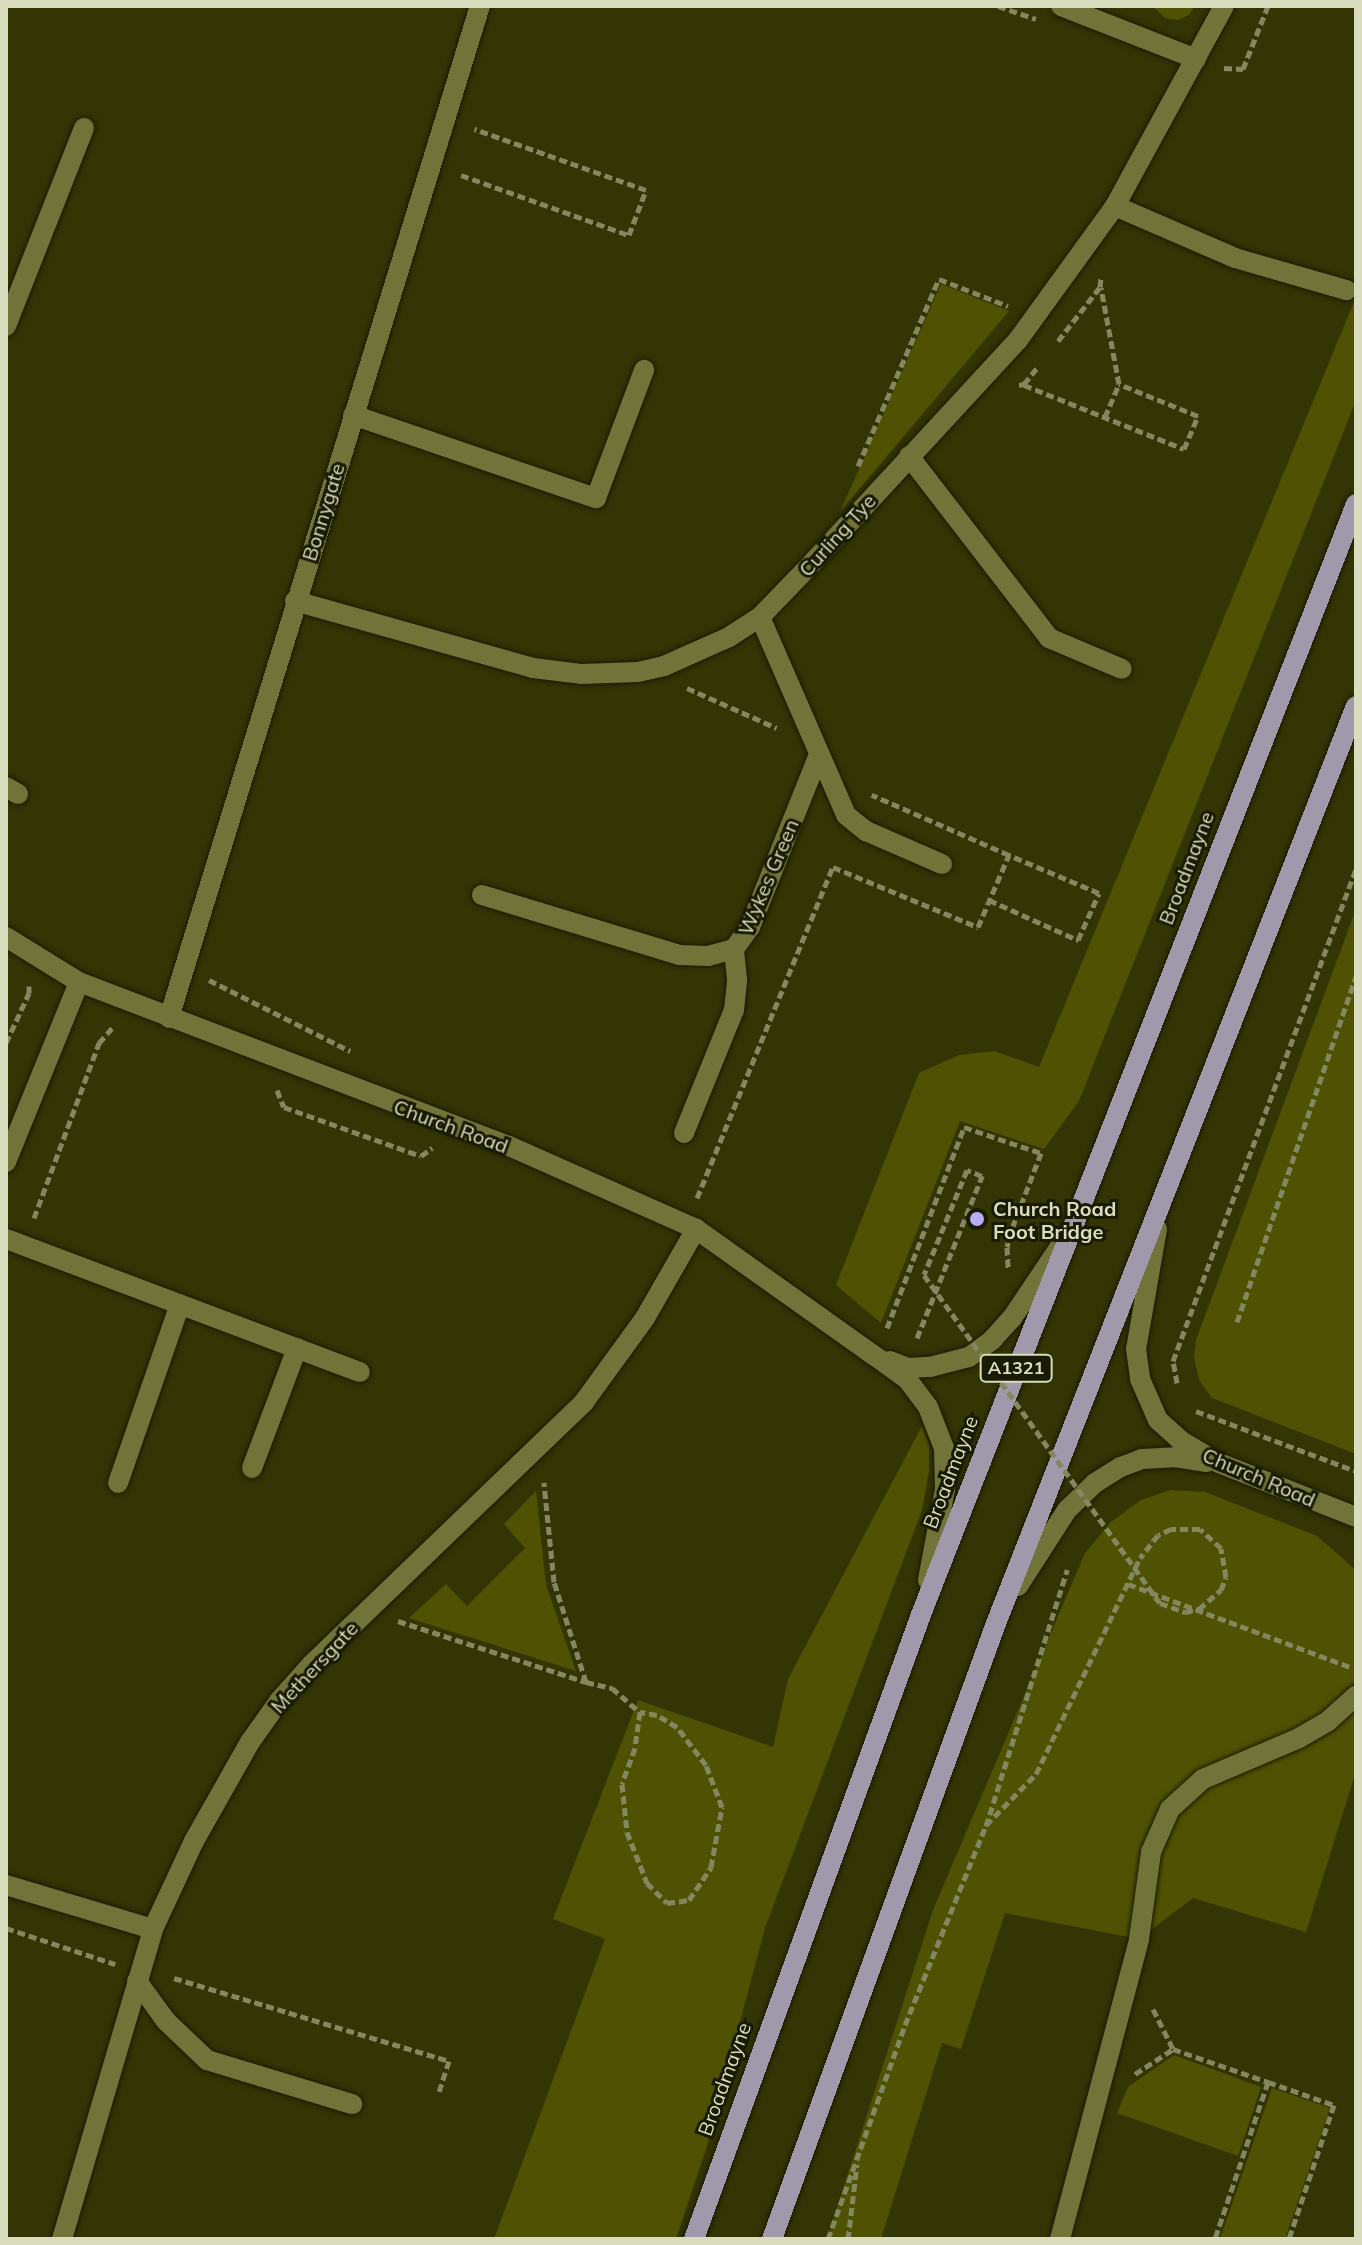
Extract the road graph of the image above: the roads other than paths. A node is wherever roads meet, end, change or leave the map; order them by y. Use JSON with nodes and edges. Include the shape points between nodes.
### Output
{"nodes":[{"id":1,"x":480,"y":6,"type":"edge"},
{"id":2,"x":1061,"y":6,"type":"edge"},
{"id":3,"x":1224,"y":6,"type":"edge"},
{"id":4,"x":1196,"y":59,"type":"junction"},
{"id":5,"x":84,"y":128,"type":"dead end"},
{"id":6,"x":1115,"y":206,"type":"junction"},
{"id":7,"x":1346,"y":290,"type":"dead end"},
{"id":8,"x":6,"y":326,"type":"edge"},
{"id":9,"x":644,"y":370,"type":"dead end"},
{"id":10,"x":353,"y":415,"type":"junction"},
{"id":11,"x":909,"y":456,"type":"junction"},
{"id":12,"x":1356,"y":504,"type":"edge"},
{"id":13,"x":295,"y":601,"type":"junction"},
{"id":14,"x":760,"y":617,"type":"junction"},
{"id":15,"x":1122,"y":669,"type":"dead end"},
{"id":16,"x":1356,"y":706,"type":"edge"},
{"id":17,"x":818,"y":757,"type":"junction"},
{"id":18,"x":942,"y":864,"type":"dead end"},
{"id":19,"x":482,"y":895,"type":"dead end"},
{"id":20,"x":6,"y":937,"type":"edge"},
{"id":21,"x":734,"y":949,"type":"junction"},
{"id":22,"x":79,"y":982,"type":"junction"},
{"id":23,"x":169,"y":1018,"type":"junction"},
{"id":24,"x":684,"y":1133,"type":"dead end"},
{"id":25,"x":6,"y":1162,"type":"edge"},
{"id":26,"x":1163,"y":1198,"type":"junction"},
{"id":27,"x":696,"y":1229,"type":"junction"},
{"id":28,"x":1069,"y":1233,"type":"junction"},
{"id":29,"x":6,"y":1239,"type":"edge"},
{"id":30,"x":180,"y":1304,"type":"junction"},
{"id":31,"x":297,"y":1348,"type":"junction"},
{"id":32,"x":875,"y":1356,"type":"junction"},
{"id":33,"x":360,"y":1372,"type":"dead end"},
{"id":34,"x":1219,"y":1463,"type":"junction"},
{"id":35,"x":252,"y":1468,"type":"dead end"},
{"id":36,"x":118,"y":1483,"type":"dead end"},
{"id":37,"x":1356,"y":1517,"type":"edge"},
{"id":38,"x":922,"y":1612,"type":"junction"},
{"id":39,"x":995,"y":1626,"type":"junction"},
{"id":40,"x":1356,"y":1696,"type":"edge"},
{"id":41,"x":6,"y":1885,"type":"edge"},
{"id":42,"x":153,"y":1929,"type":"junction"},
{"id":43,"x":137,"y":1981,"type":"junction"},
{"id":44,"x":352,"y":2104,"type":"dead end"},
{"id":45,"x":62,"y":2239,"type":"edge"},
{"id":46,"x":694,"y":2239,"type":"edge"},
{"id":47,"x":772,"y":2239,"type":"edge"},
{"id":48,"x":1060,"y":2239,"type":"edge"}],
"edges":[{"from":1,"to":10,"type":"street","name":"Bonnygate"},
{"from":2,"to":4,"type":"street"},
{"from":3,"to":4,"type":"street","name":"Curling Tye"},
{"from":4,"to":6,"type":"street","name":"Curling Tye"},
{"from":5,"to":8,"type":"street"},
{"from":6,"to":7,"type":"street","via":[[1235,258]]},
{"from":6,"to":11,"type":"street","name":"Curling Tye","via":[[1018,340]]},
{"from":9,"to":10,"type":"street","via":[[596,498]]},
{"from":10,"to":13,"type":"street","name":"Bonnygate"},
{"from":11,"to":14,"type":"street","name":"Curling Tye"},
{"from":11,"to":15,"type":"street","via":[[1049,638]]},
{"from":12,"to":28,"type":"main road","name":"Broadmayne","number":"A1321"},
{"from":13,"to":14,"type":"street","name":"Curling Tye","via":[[533,668],[581,674],[624,674],[664,666]]},
{"from":13,"to":23,"type":"street","name":"Bonnygate"},
{"from":14,"to":17,"type":"street"},
{"from":16,"to":26,"type":"main road"},
{"from":17,"to":18,"type":"street","via":[[841,808],[856,825]]},
{"from":17,"to":21,"type":"street","name":"Wykes Green","via":[[750,927]]},
{"from":19,"to":21,"type":"street","via":[[679,955],[708,956]]},
{"from":20,"to":22,"type":"street","name":"Church Road"},
{"from":21,"to":24,"type":"street","name":"Wykes Green","via":[[734,1010]]},
{"from":22,"to":23,"type":"street","name":"Church Road"},
{"from":22,"to":25,"type":"street"},
{"from":23,"to":27,"type":"street","name":"Church Road","via":[[509,1146]]},
{"from":26,"to":34,"type":"street","name":"Church Road","via":[[1136,1349],[1140,1379],[1158,1420]]},
{"from":26,"to":39,"type":"main road"},
{"from":27,"to":32,"type":"street","name":"Church Road"},
{"from":27,"to":42,"type":"street","name":"Methersgate","via":[[645,1318],[584,1402],[279,1701],[201,1830]]},
{"from":28,"to":32,"type":"street","name":"Church Road","via":[[1012,1318],[969,1357],[949,1365],[908,1368]]},
{"from":28,"to":38,"type":"main road","name":"Broadmayne","number":"A1321"},
{"from":29,"to":30,"type":"street"},
{"from":30,"to":31,"type":"street"},
{"from":30,"to":36,"type":"street"},
{"from":31,"to":33,"type":"street"},
{"from":31,"to":35,"type":"street"},
{"from":32,"to":38,"type":"street","name":"Church Road","via":[[907,1379],[928,1407],[944,1448],[945,1489]]},
{"from":34,"to":37,"type":"street","name":"Church Road"},
{"from":34,"to":39,"type":"street","via":[[1142,1459],[1095,1483],[1067,1510]]},
{"from":38,"to":46,"type":"main road","name":"Broadmayne","number":"A1321"},
{"from":39,"to":47,"type":"main road"},
{"from":40,"to":48,"type":"street","via":[[1299,1738],[1203,1779],[1170,1809],[1151,1852],[1139,1939]]},
{"from":41,"to":42,"type":"street"},
{"from":42,"to":43,"type":"street","name":"Methersgate"},
{"from":43,"to":44,"type":"street","via":[[166,2021],[207,2060]]},
{"from":43,"to":45,"type":"street","name":"Methersgate"}]}
